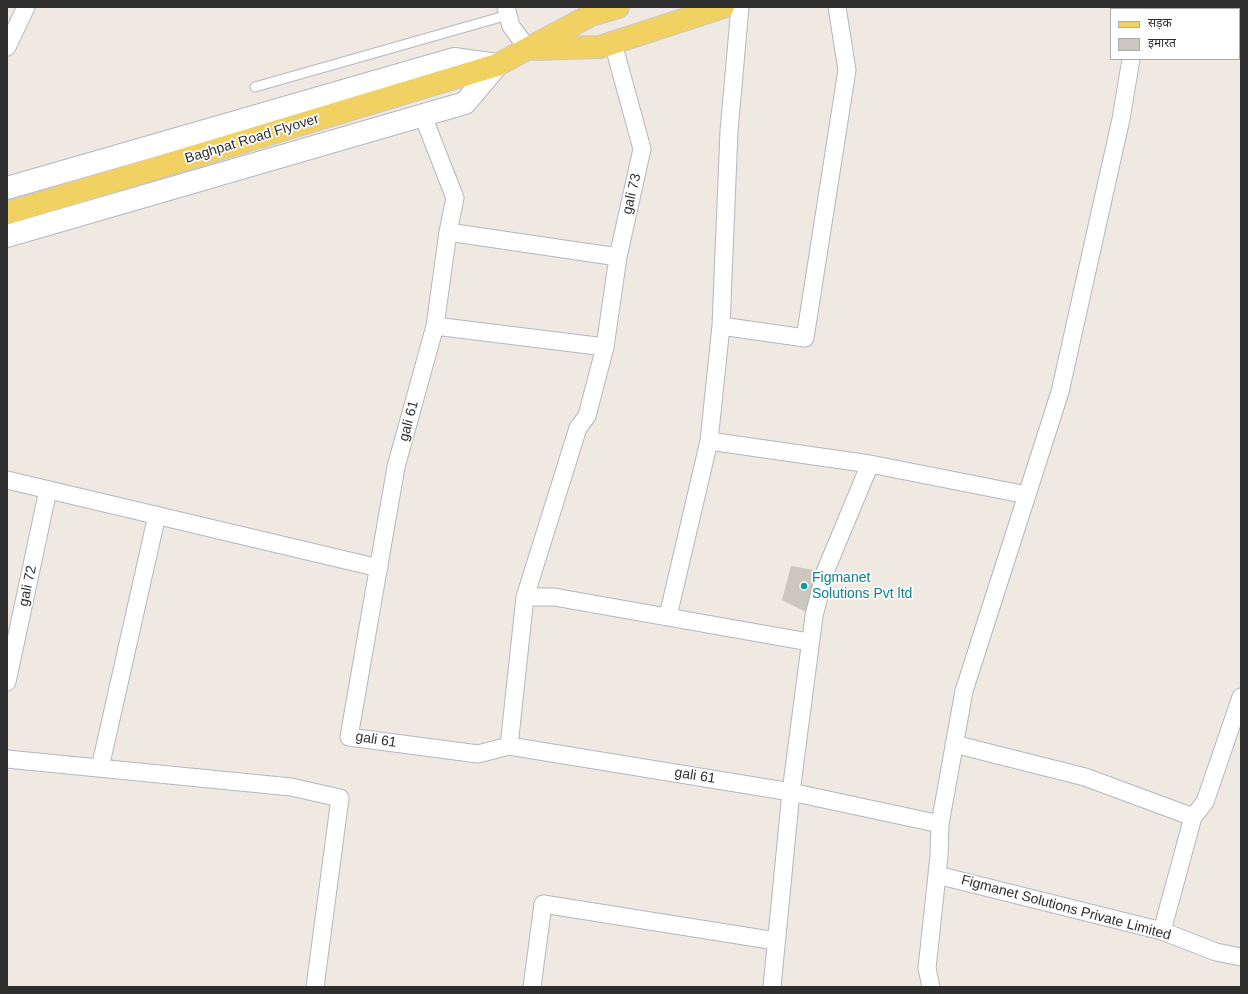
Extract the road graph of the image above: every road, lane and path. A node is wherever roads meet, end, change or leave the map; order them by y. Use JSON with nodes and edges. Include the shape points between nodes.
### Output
{"nodes":[{"id":1,"x":26,"y":7,"type":"edge"},
{"id":2,"x":618,"y":7,"type":"edge"},
{"id":3,"x":723,"y":7,"type":"edge"},
{"id":4,"x":740,"y":7,"type":"edge"},
{"id":5,"x":837,"y":7,"type":"edge"},
{"id":6,"x":507,"y":11,"type":"edge"},
{"id":7,"x":613,"y":43,"type":"junction"},
{"id":8,"x":7,"y":47,"type":"edge"},
{"id":9,"x":528,"y":49,"type":"junction"},
{"id":10,"x":1132,"y":60,"type":"edge"},
{"id":11,"x":497,"y":65,"type":"junction"},
{"id":12,"x":255,"y":87,"type":"dead end"},
{"id":13,"x":423,"y":116,"type":"junction"},
{"id":14,"x":7,"y":188,"type":"edge"},
{"id":15,"x":7,"y":213,"type":"edge"},
{"id":16,"x":448,"y":232,"type":"junction"},
{"id":17,"x":7,"y":236,"type":"edge"},
{"id":18,"x":618,"y":257,"type":"junction"},
{"id":19,"x":435,"y":326,"type":"junction"},
{"id":20,"x":721,"y":326,"type":"junction"},
{"id":21,"x":605,"y":347,"type":"junction"},
{"id":22,"x":709,"y":441,"type":"junction"},
{"id":23,"x":870,"y":464,"type":"junction"},
{"id":24,"x":7,"y":480,"type":"edge"},
{"id":25,"x":48,"y":490,"type":"junction"},
{"id":26,"x":1027,"y":495,"type":"junction"},
{"id":27,"x":157,"y":515,"type":"junction"},
{"id":28,"x":379,"y":568,"type":"junction"},
{"id":29,"x":525,"y":597,"type":"junction"},
{"id":30,"x":668,"y":616,"type":"junction"},
{"id":31,"x":809,"y":642,"type":"junction"},
{"id":32,"x":7,"y":682,"type":"edge"},
{"id":33,"x":1241,"y":697,"type":"edge"},
{"id":34,"x":954,"y":744,"type":"junction"},
{"id":35,"x":509,"y":746,"type":"junction"},
{"id":36,"x":7,"y":759,"type":"edge"},
{"id":37,"x":100,"y":768,"type":"junction"},
{"id":38,"x":791,"y":792,"type":"junction"},
{"id":39,"x":1193,"y":817,"type":"junction"},
{"id":40,"x":940,"y":824,"type":"junction"},
{"id":41,"x":937,"y":875,"type":"junction"},
{"id":42,"x":1162,"y":931,"type":"junction"},
{"id":43,"x":776,"y":941,"type":"junction"},
{"id":44,"x":1241,"y":957,"type":"edge"},
{"id":45,"x":315,"y":987,"type":"edge"},
{"id":46,"x":532,"y":987,"type":"edge"},
{"id":47,"x":772,"y":987,"type":"edge"},
{"id":48,"x":931,"y":987,"type":"edge"}],
"edges":[{"from":1,"to":8,"type":"street"},
{"from":2,"to":9,"type":"main road","name":"Baghpat Road Flyover","via":[[591,15]]},
{"from":3,"to":7,"type":"main road"},
{"from":4,"to":20,"type":"street","via":[[729,131]]},
{"from":5,"to":20,"type":"street","via":[[847,70],[805,338]]},
{"from":6,"to":9,"type":"street","via":[[511,26]]},
{"from":6,"to":12,"type":"lane"},
{"from":7,"to":9,"type":"main road","via":[[600,47]]},
{"from":7,"to":18,"type":"street","name":"gali 73","via":[[642,149]]},
{"from":9,"to":11,"type":"main road","name":"Baghpat Road Flyover"},
{"from":10,"to":26,"type":"street","via":[[1060,392]]},
{"from":11,"to":13,"type":"street","via":[[465,103]]},
{"from":11,"to":14,"type":"street","via":[[454,59]]},
{"from":11,"to":15,"type":"main road","name":"Baghpat Road Flyover"},
{"from":13,"to":16,"type":"street","name":"gali 61","via":[[456,198]]},
{"from":13,"to":17,"type":"street"},
{"from":16,"to":18,"type":"street"},
{"from":16,"to":19,"type":"street","name":"gali 61"},
{"from":18,"to":21,"type":"street","name":"gali 73"},
{"from":19,"to":21,"type":"street"},
{"from":19,"to":28,"type":"street","name":"gali 61","via":[[396,467]]},
{"from":20,"to":22,"type":"street"},
{"from":21,"to":29,"type":"street","name":"gali 73","via":[[587,416],[578,428]]},
{"from":22,"to":23,"type":"street"},
{"from":22,"to":30,"type":"street"},
{"from":23,"to":26,"type":"street"},
{"from":23,"to":31,"type":"street","via":[[825,572]]},
{"from":24,"to":25,"type":"street"},
{"from":25,"to":27,"type":"street"},
{"from":25,"to":32,"type":"street","name":"gali 72"},
{"from":26,"to":34,"type":"street","via":[[964,691]]},
{"from":27,"to":28,"type":"street"},
{"from":27,"to":37,"type":"street"},
{"from":28,"to":35,"type":"street","name":"gali 61","via":[[349,736],[478,754]]},
{"from":29,"to":30,"type":"street","via":[[554,597]]},
{"from":29,"to":35,"type":"street","name":"gali 73"},
{"from":30,"to":31,"type":"street"},
{"from":31,"to":38,"type":"street"},
{"from":33,"to":39,"type":"street","via":[[1205,802]]},
{"from":34,"to":39,"type":"street","via":[[1085,777]]},
{"from":34,"to":40,"type":"street"},
{"from":35,"to":38,"type":"street","name":"gali 61"},
{"from":36,"to":37,"type":"street"},
{"from":37,"to":45,"type":"street","via":[[291,787],[340,798]]},
{"from":38,"to":40,"type":"street","name":"gali 61"},
{"from":38,"to":43,"type":"street"},
{"from":39,"to":42,"type":"street"},
{"from":40,"to":41,"type":"street"},
{"from":41,"to":42,"type":"street","name":"Figmanet Solutions Private Limited"},
{"from":41,"to":48,"type":"street","via":[[927,968]]},
{"from":42,"to":44,"type":"street","name":"Figmanet Solutions Private Limited","via":[[1216,952]]},
{"from":43,"to":46,"type":"street","via":[[543,904]]},
{"from":43,"to":47,"type":"street"}]}
